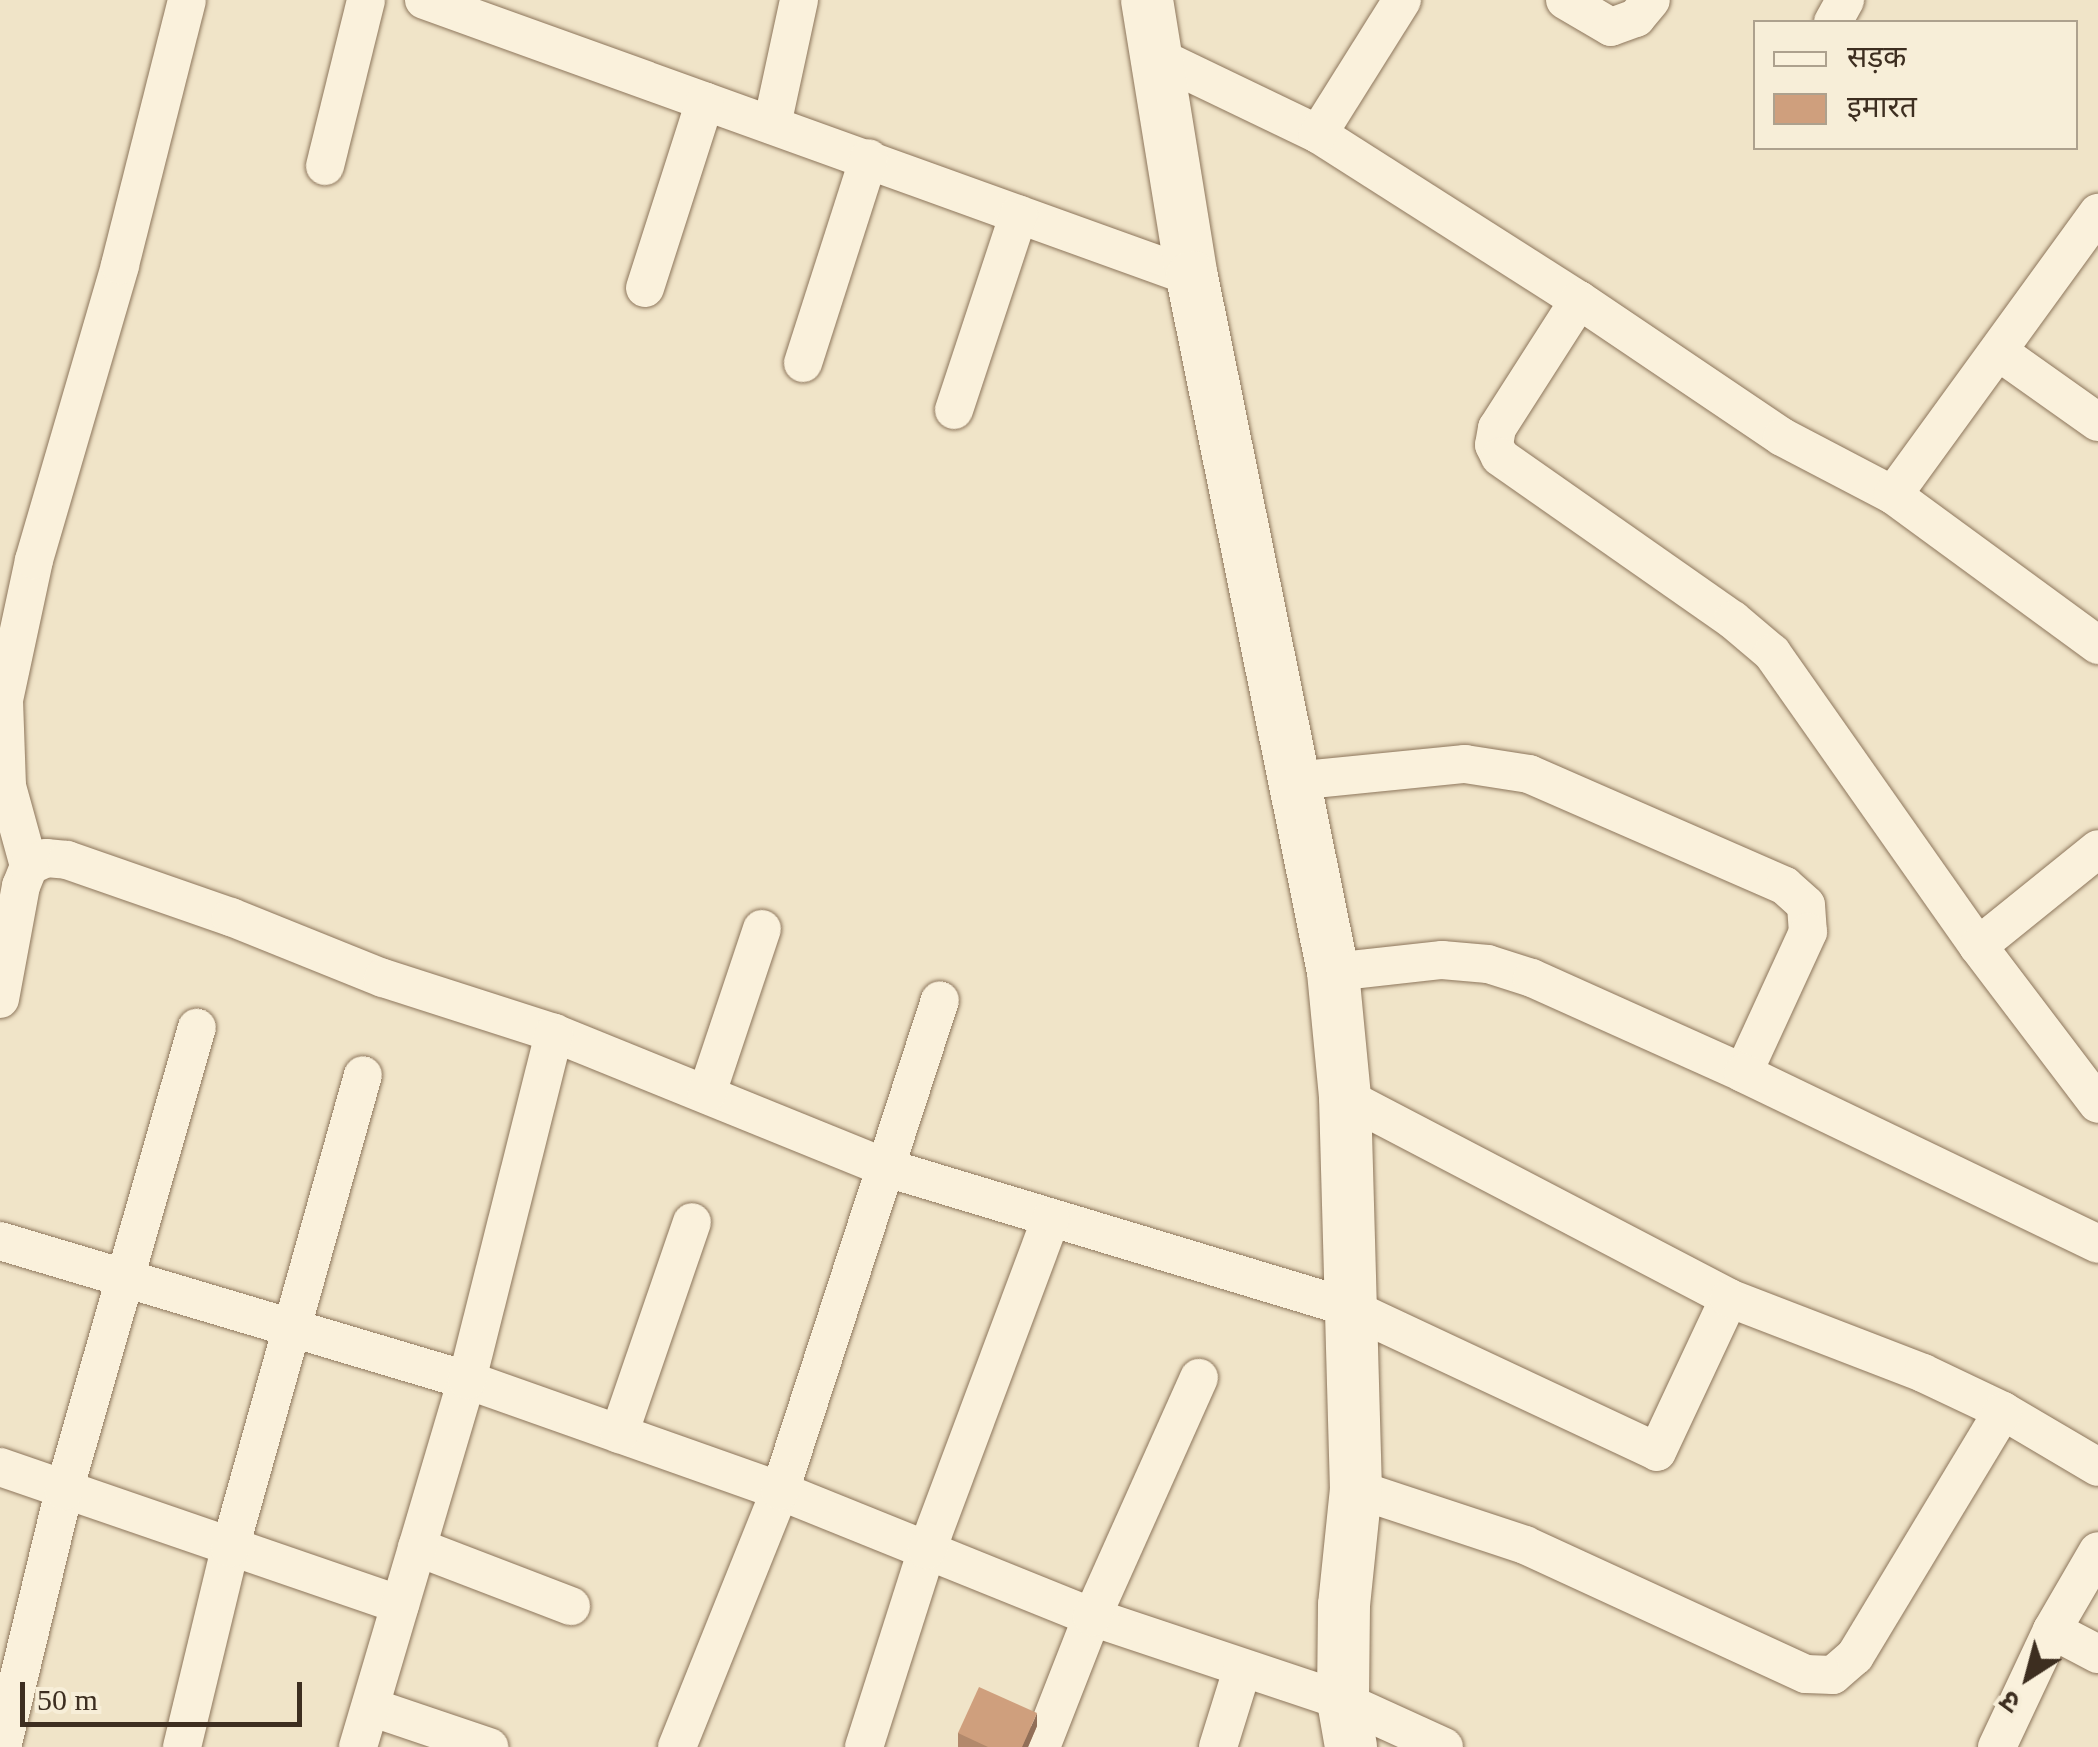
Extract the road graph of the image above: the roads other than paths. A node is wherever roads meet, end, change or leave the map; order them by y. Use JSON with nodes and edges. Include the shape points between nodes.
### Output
{"nodes":[{"id":1,"x":187,"y":0,"type":"edge"},
{"id":2,"x":366,"y":0,"type":"edge"},
{"id":3,"x":424,"y":0,"type":"edge"},
{"id":4,"x":798,"y":0,"type":"edge"},
{"id":5,"x":1147,"y":0,"type":"edge"},
{"id":6,"x":1402,"y":0,"type":"edge"},
{"id":7,"x":1565,"y":0,"type":"edge"},
{"id":8,"x":1652,"y":0,"type":"edge"},
{"id":9,"x":1160,"y":58,"type":"junction"},
{"id":10,"x":704,"y":101,"type":"junction"},
{"id":11,"x":772,"y":125,"type":"junction"},
{"id":12,"x":1318,"y":134,"type":"junction"},
{"id":13,"x":869,"y":158,"type":"junction"},
{"id":14,"x":325,"y":166,"type":"dead end"},
{"id":15,"x":2098,"y":213,"type":"edge"},
{"id":16,"x":1019,"y":214,"type":"junction"},
{"id":17,"x":1192,"y":277,"type":"junction"},
{"id":18,"x":645,"y":288,"type":"dead end"},
{"id":19,"x":1579,"y":300,"type":"junction"},
{"id":20,"x":1999,"y":352,"type":"junction"},
{"id":21,"x":803,"y":363,"type":"dead end"},
{"id":22,"x":954,"y":410,"type":"dead end"},
{"id":23,"x":2098,"y":422,"type":"edge"},
{"id":24,"x":1893,"y":495,"type":"junction"},
{"id":25,"x":2098,"y":645,"type":"edge"},
{"id":26,"x":1294,"y":780,"type":"junction"},
{"id":27,"x":2098,"y":849,"type":"edge"},
{"id":28,"x":29,"y":866,"type":"junction"},
{"id":29,"x":762,"y":930,"type":"dead end"},
{"id":30,"x":1978,"y":946,"type":"junction"},
{"id":31,"x":1333,"y":972,"type":"junction"},
{"id":32,"x":0,"y":999,"type":"edge"},
{"id":33,"x":940,"y":1000,"type":"dead end"},
{"id":34,"x":197,"y":1028,"type":"dead end"},
{"id":35,"x":554,"y":1034,"type":"junction"},
{"id":36,"x":1744,"y":1073,"type":"junction"},
{"id":37,"x":363,"y":1075,"type":"dead end"},
{"id":38,"x":2092,"y":1083,"type":"edge"},
{"id":39,"x":707,"y":1094,"type":"junction"},
{"id":40,"x":1345,"y":1097,"type":"junction"},
{"id":41,"x":888,"y":1168,"type":"junction"},
{"id":42,"x":1051,"y":1219,"type":"junction"},
{"id":43,"x":692,"y":1222,"type":"dead end"},
{"id":44,"x":0,"y":1242,"type":"edge"},
{"id":45,"x":2098,"y":1244,"type":"edge"},
{"id":46,"x":124,"y":1278,"type":"junction"},
{"id":47,"x":1728,"y":1298,"type":"junction"},
{"id":48,"x":1348,"y":1307,"type":"junction"},
{"id":49,"x":291,"y":1328,"type":"junction"},
{"id":50,"x":1199,"y":1378,"type":"dead end"},
{"id":51,"x":467,"y":1380,"type":"junction"},
{"id":52,"x":2003,"y":1411,"type":"junction"},
{"id":53,"x":619,"y":1434,"type":"junction"},
{"id":54,"x":0,"y":1467,"type":"edge"},
{"id":55,"x":2098,"y":1467,"type":"edge"},
{"id":56,"x":1356,"y":1489,"type":"junction"},
{"id":57,"x":64,"y":1490,"type":"junction"},
{"id":58,"x":780,"y":1491,"type":"junction"},
{"id":59,"x":417,"y":1547,"type":"junction"},
{"id":60,"x":230,"y":1548,"type":"junction"},
{"id":61,"x":927,"y":1550,"type":"junction"},
{"id":62,"x":2098,"y":1551,"type":"edge"},
{"id":63,"x":400,"y":1605,"type":"junction"},
{"id":64,"x":571,"y":1606,"type":"dead end"},
{"id":65,"x":1092,"y":1617,"type":"junction"},
{"id":66,"x":2052,"y":1630,"type":"junction"},
{"id":67,"x":2098,"y":1654,"type":"edge"},
{"id":68,"x":1242,"y":1670,"type":"junction"},
{"id":69,"x":371,"y":1707,"type":"junction"},
{"id":70,"x":1347,"y":1724,"type":"edge"},
{"id":71,"x":2,"y":1747,"type":"edge"},
{"id":72,"x":182,"y":1747,"type":"edge"},
{"id":73,"x":358,"y":1747,"type":"edge"},
{"id":74,"x":490,"y":1747,"type":"edge"},
{"id":75,"x":677,"y":1747,"type":"edge"},
{"id":76,"x":864,"y":1747,"type":"edge"},
{"id":77,"x":1041,"y":1747,"type":"edge"},
{"id":78,"x":1218,"y":1747,"type":"edge"},
{"id":79,"x":1444,"y":1747,"type":"edge"},
{"id":80,"x":1997,"y":1747,"type":"edge"}],
"edges":[{"from":1,"to":28,"type":"street","via":[[120,265],[34,560],[4,700],[7,786]]},
{"from":2,"to":14,"type":"street"},
{"from":3,"to":10,"type":"street"},
{"from":4,"to":11,"type":"street"},
{"from":5,"to":9,"type":"street"},
{"from":6,"to":12,"type":"street"},
{"from":7,"to":8,"type":"street","via":[[1611,27],[1636,18]]},
{"from":9,"to":12,"type":"street"},
{"from":9,"to":17,"type":"street"},
{"from":10,"to":11,"type":"street"},
{"from":10,"to":18,"type":"street"},
{"from":11,"to":13,"type":"street"},
{"from":12,"to":19,"type":"street"},
{"from":13,"to":16,"type":"street"},
{"from":13,"to":21,"type":"street"},
{"from":15,"to":20,"type":"street"},
{"from":16,"to":17,"type":"street"},
{"from":16,"to":22,"type":"street"},
{"from":17,"to":26,"type":"street"},
{"from":19,"to":24,"type":"street","via":[[1782,437]]},
{"from":19,"to":30,"type":"street","via":[[1497,428],[1500,456],[1772,653]]},
{"from":20,"to":23,"type":"street"},
{"from":20,"to":24,"type":"street"},
{"from":24,"to":25,"type":"street"},
{"from":26,"to":31,"type":"street"},
{"from":26,"to":36,"type":"street","via":[[1464,764],[1529,774],[1785,886],[1806,905],[1808,932]]},
{"from":27,"to":30,"type":"street"},
{"from":28,"to":32,"type":"street"},
{"from":28,"to":35,"type":"street","via":[[46,858],[68,860]]},
{"from":29,"to":39,"type":"street"},
{"from":30,"to":38,"type":"street"},
{"from":31,"to":36,"type":"street","via":[[1442,960],[1488,964]]},
{"from":31,"to":40,"type":"street"},
{"from":33,"to":41,"type":"street"},
{"from":34,"to":46,"type":"street"},
{"from":35,"to":39,"type":"street"},
{"from":35,"to":51,"type":"street"},
{"from":36,"to":45,"type":"street"},
{"from":37,"to":49,"type":"street"},
{"from":39,"to":41,"type":"street"},
{"from":40,"to":47,"type":"street"},
{"from":40,"to":48,"type":"street"},
{"from":41,"to":42,"type":"street"},
{"from":41,"to":58,"type":"street"},
{"from":42,"to":48,"type":"street"},
{"from":42,"to":61,"type":"street"},
{"from":43,"to":53,"type":"street"},
{"from":44,"to":46,"type":"street"},
{"from":46,"to":49,"type":"street"},
{"from":46,"to":57,"type":"street"},
{"from":47,"to":48,"type":"street","via":[[1657,1452]]},
{"from":47,"to":52,"type":"street"},
{"from":48,"to":56,"type":"street"},
{"from":49,"to":51,"type":"street"},
{"from":49,"to":60,"type":"street"},
{"from":50,"to":65,"type":"street"},
{"from":51,"to":53,"type":"street"},
{"from":51,"to":59,"type":"street"},
{"from":52,"to":55,"type":"street"},
{"from":52,"to":56,"type":"street","via":[[1855,1656],[1833,1675],[1806,1674],[1525,1545]]},
{"from":53,"to":58,"type":"street"},
{"from":54,"to":57,"type":"street"},
{"from":56,"to":70,"type":"street","via":[[1344,1605]]},
{"from":57,"to":60,"type":"street"},
{"from":57,"to":71,"type":"street"},
{"from":58,"to":61,"type":"street"},
{"from":58,"to":75,"type":"street"},
{"from":59,"to":63,"type":"street"},
{"from":59,"to":64,"type":"street"},
{"from":60,"to":63,"type":"street"},
{"from":60,"to":72,"type":"street"},
{"from":61,"to":65,"type":"street"},
{"from":61,"to":76,"type":"street"},
{"from":62,"to":66,"type":"street"},
{"from":63,"to":69,"type":"street"},
{"from":65,"to":68,"type":"street"},
{"from":65,"to":77,"type":"street"},
{"from":66,"to":67,"type":"street"},
{"from":66,"to":80,"type":"street"},
{"from":68,"to":70,"type":"street"},
{"from":68,"to":78,"type":"street"},
{"from":69,"to":73,"type":"street"},
{"from":69,"to":74,"type":"street"},
{"from":70,"to":79,"type":"street"}]}
